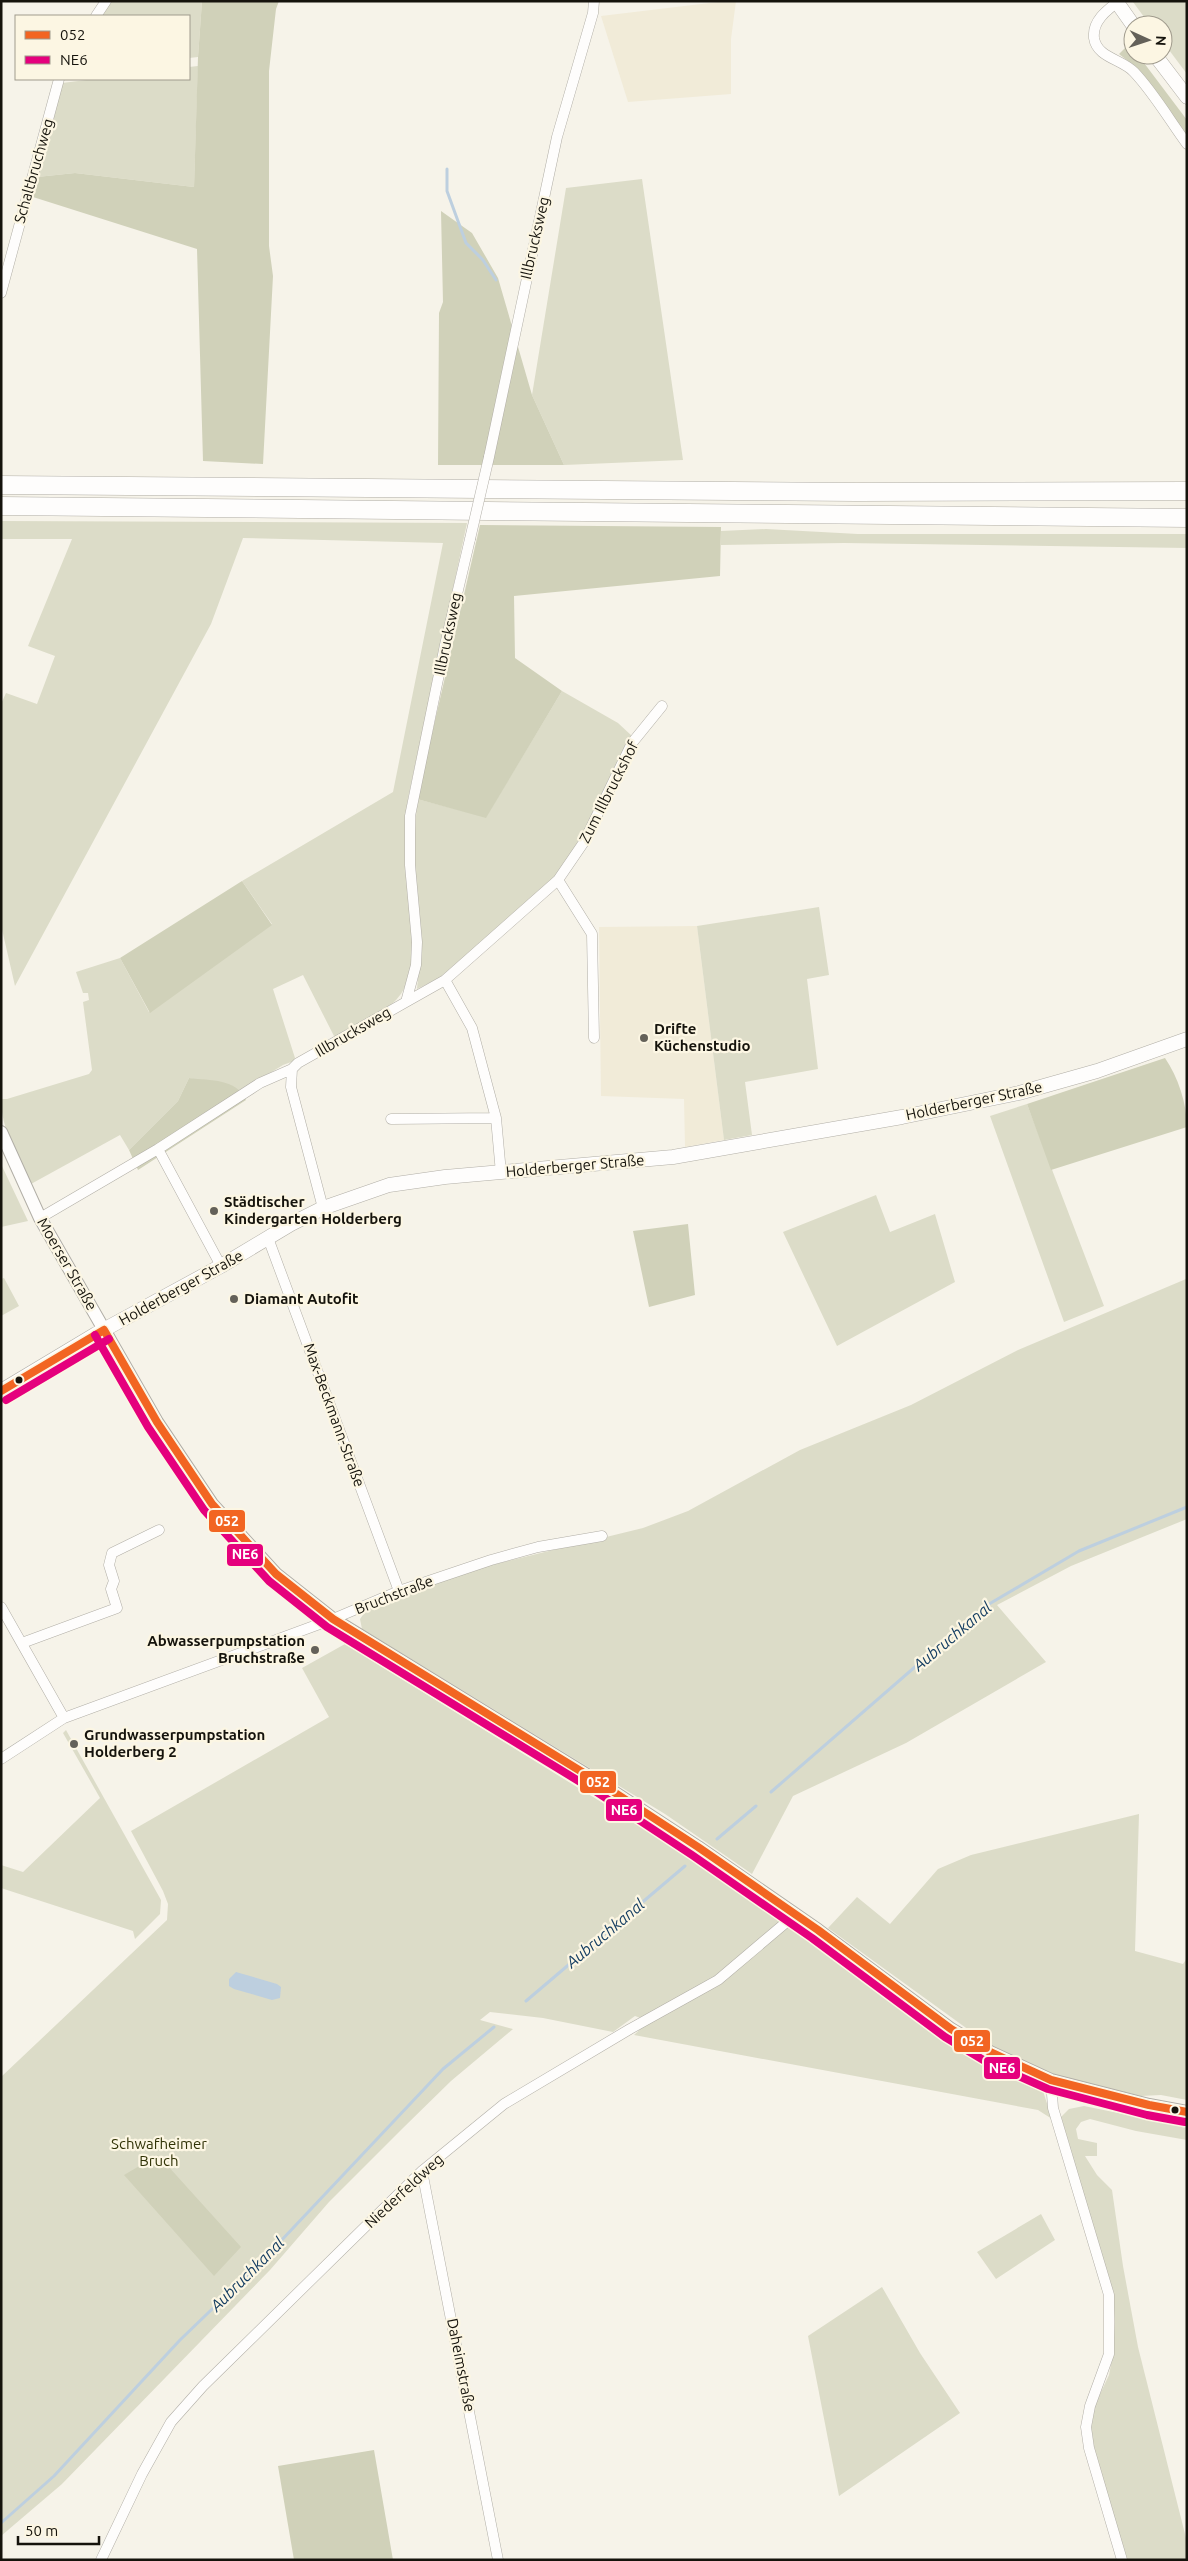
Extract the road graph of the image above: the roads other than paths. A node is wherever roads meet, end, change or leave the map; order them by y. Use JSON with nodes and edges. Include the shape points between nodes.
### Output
{"nodes":[{"id":1,"x":106,"y":1,"type":"edge"},
{"id":2,"x":594,"y":1,"type":"edge"},
{"id":3,"x":1117,"y":2,"type":"edge"},
{"id":4,"x":97,"y":15,"type":"edge"},
{"id":5,"x":1126,"y":15,"type":"edge"},
{"id":6,"x":1163,"y":65,"type":"edge"},
{"id":7,"x":59,"y":80,"type":"edge"},
{"id":8,"x":1187,"y":97,"type":"edge"},
{"id":9,"x":1187,"y":144,"type":"edge"},
{"id":10,"x":1,"y":293,"type":"edge"},
{"id":11,"x":1,"y":485,"type":"edge"},
{"id":12,"x":1187,"y":491,"type":"edge"},
{"id":13,"x":1,"y":506,"type":"edge"},
{"id":14,"x":1187,"y":518,"type":"edge"},
{"id":15,"x":662,"y":706,"type":"dead end"},
{"id":16,"x":558,"y":880,"type":"junction"},
{"id":17,"x":445,"y":980,"type":"junction"},
{"id":18,"x":406,"y":1002,"type":"junction"},
{"id":19,"x":594,"y":1038,"type":"dead end"},
{"id":20,"x":1187,"y":1039,"type":"edge"},
{"id":21,"x":292,"y":1069,"type":"junction"},
{"id":22,"x":496,"y":1118,"type":"junction"},
{"id":23,"x":391,"y":1119,"type":"dead end"},
{"id":24,"x":1,"y":1132,"type":"edge"},
{"id":25,"x":158,"y":1149,"type":"junction"},
{"id":26,"x":501,"y":1173,"type":"junction"},
{"id":27,"x":322,"y":1208,"type":"junction"},
{"id":28,"x":40,"y":1218,"type":"junction"},
{"id":29,"x":268,"y":1238,"type":"junction"},
{"id":30,"x":221,"y":1266,"type":"junction"},
{"id":31,"x":104,"y":1330,"type":"junction"},
{"id":32,"x":1,"y":1391,"type":"edge"},
{"id":33,"x":159,"y":1530,"type":"dead end"},
{"id":34,"x":602,"y":1536,"type":"dead end"},
{"id":35,"x":399,"y":1591,"type":"junction"},
{"id":36,"x":1,"y":1607,"type":"edge"},
{"id":37,"x":333,"y":1619,"type":"junction"},
{"id":38,"x":22,"y":1643,"type":"junction"},
{"id":39,"x":64,"y":1718,"type":"junction"},
{"id":40,"x":1,"y":1759,"type":"edge"},
{"id":41,"x":796,"y":1914,"type":"junction"},
{"id":42,"x":1051,"y":2080,"type":"junction"},
{"id":43,"x":1187,"y":2112,"type":"edge"},
{"id":44,"x":422,"y":2171,"type":"junction"},
{"id":45,"x":101,"y":2560,"type":"edge"},
{"id":46,"x":498,"y":2560,"type":"edge"},
{"id":47,"x":1122,"y":2560,"type":"edge"}],
"edges":[{"from":1,"to":4,"type":"street"},
{"from":2,"to":18,"type":"street","name":"Illbrucksweg","bridge":true,"via":[[557,137],[410,816],[410,866],[417,942],[416,965]]},
{"from":3,"to":5,"type":"main road"},
{"from":3,"to":9,"type":"street","via":[[1104,12],[1095,26],[1094,39],[1101,52],[1133,71]]},
{"from":6,"to":8,"type":"main road"},
{"from":7,"to":10,"type":"street","name":"Schaltbruchweg"},
{"from":11,"to":12,"type":"highway","via":[[856,492]]},
{"from":13,"to":14,"type":"highway"},
{"from":15,"to":16,"type":"street","name":"Zum Illbruckshof","via":[[632,743],[584,842]]},
{"from":16,"to":17,"type":"street","name":"Zum Illbruckshof"},
{"from":16,"to":19,"type":"street","via":[[592,934]]},
{"from":17,"to":18,"type":"street","name":"Zum Illbruckshof"},
{"from":17,"to":22,"type":"street","via":[[472,1028]]},
{"from":18,"to":21,"type":"street","name":"Illbrucksweg"},
{"from":20,"to":26,"type":"main road","name":"Holderberger Straße","via":[[1097,1071],[981,1102],[673,1157]]},
{"from":21,"to":25,"type":"street","name":"Illbrucksweg","via":[[260,1084]]},
{"from":21,"to":27,"type":"street","via":[[292,1087]]},
{"from":22,"to":23,"type":"street"},
{"from":22,"to":26,"type":"street"},
{"from":24,"to":28,"type":"street","name":"Moerser Straße"},
{"from":25,"to":28,"type":"street","name":"Illbrucksweg"},
{"from":25,"to":30,"type":"street"},
{"from":26,"to":27,"type":"main road","name":"Holderberger Straße","via":[[389,1185]]},
{"from":27,"to":29,"type":"main road","name":"Holderberger Straße"},
{"from":28,"to":31,"type":"street","name":"Moerser Straße"},
{"from":29,"to":30,"type":"main road","name":"Holderberger Straße"},
{"from":29,"to":35,"type":"street","name":"Max-Beckmann-Straße"},
{"from":30,"to":31,"type":"main road","name":"Holderberger Straße"},
{"from":31,"to":32,"type":"main road","name":"Holderberger Straße"},
{"from":31,"to":37,"type":"street","name":"Moerser Straße","via":[[156,1422],[212,1504],[276,1574]]},
{"from":33,"to":38,"type":"street","via":[[112,1552],[109,1564],[114,1580],[111,1589],[117,1608]]},
{"from":34,"to":35,"type":"street","name":"Bruchstraße","via":[[538,1547]]},
{"from":35,"to":37,"type":"street","name":"Bruchstraße"},
{"from":36,"to":38,"type":"street"},
{"from":37,"to":39,"type":"street","name":"Bruchstraße"},
{"from":37,"to":41,"type":"street","name":"Moerser Straße","via":[[600,1783]]},
{"from":38,"to":39,"type":"street"},
{"from":39,"to":40,"type":"street","name":"Bruchstraße"},
{"from":41,"to":42,"type":"street","name":"Moerser Straße","via":[[952,2029],[990,2052]]},
{"from":41,"to":44,"type":"street","name":"Niederfeldweg","via":[[718,1980],[504,2104]]},
{"from":42,"to":43,"type":"street","name":"Moerser Straße"},
{"from":42,"to":47,"type":"street","via":[[1053,2108],[1109,2295],[1109,2354],[1086,2426],[1089,2448]]},
{"from":44,"to":45,"type":"street","name":"Niederfeldweg","via":[[203,2386],[171,2422]]},
{"from":44,"to":46,"type":"street","name":"Daheimstraße"}]}
